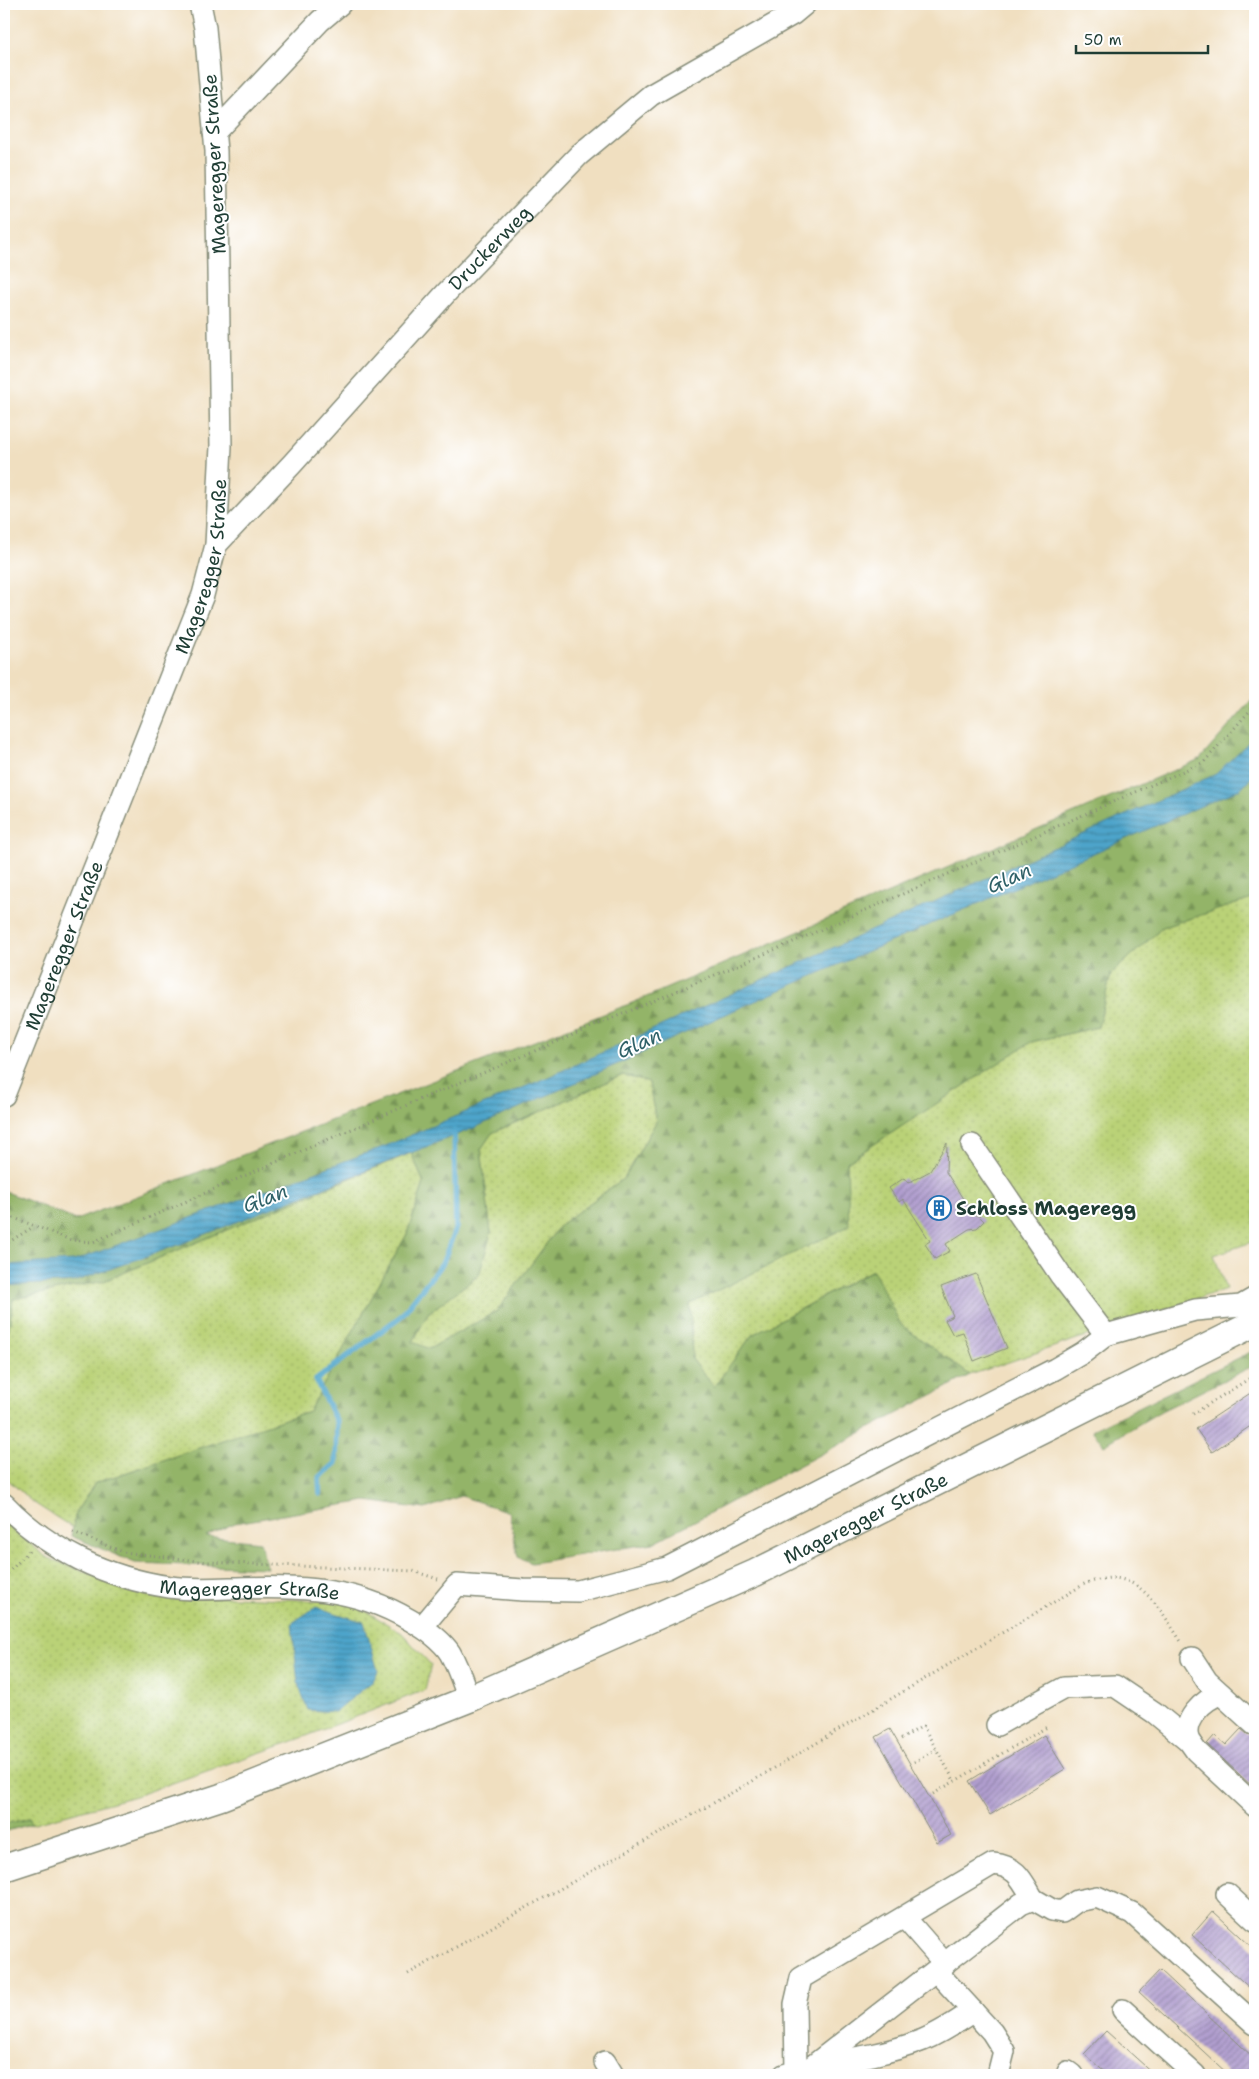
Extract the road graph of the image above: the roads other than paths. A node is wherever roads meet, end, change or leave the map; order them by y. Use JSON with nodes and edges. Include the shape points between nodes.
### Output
{"nodes":[{"id":1,"x":200,"y":4,"type":"edge"},
{"id":2,"x":340,"y":4,"type":"edge"},
{"id":3,"x":806,"y":4,"type":"edge"},
{"id":4,"x":315,"y":12,"type":"edge"},
{"id":5,"x":214,"y":133,"type":"junction"},
{"id":6,"x":216,"y":545,"type":"junction"},
{"id":7,"x":4,"y":1095,"type":"edge"},
{"id":8,"x":972,"y":1145,"type":"dead end"},
{"id":9,"x":1255,"y":1298,"type":"edge"},
{"id":10,"x":1255,"y":1323,"type":"edge"},
{"id":11,"x":1106,"y":1335,"type":"junction"},
{"id":12,"x":4,"y":1504,"type":"edge"},
{"id":13,"x":422,"y":1627,"type":"junction"},
{"id":14,"x":1192,"y":1658,"type":"road end"},
{"id":15,"x":1221,"y":1694,"type":"junction"},
{"id":16,"x":469,"y":1699,"type":"junction"},
{"id":17,"x":997,"y":1725,"type":"dead end"},
{"id":18,"x":1255,"y":1725,"type":"edge"},
{"id":19,"x":1188,"y":1740,"type":"junction"},
{"id":20,"x":1255,"y":1806,"type":"edge"},
{"id":21,"x":4,"y":1868,"type":"edge"},
{"id":22,"x":1227,"y":1894,"type":"dead end"},
{"id":23,"x":1033,"y":1899,"type":"junction"},
{"id":24,"x":905,"y":1918,"type":"junction"},
{"id":25,"x":1255,"y":1920,"type":"edge"},
{"id":26,"x":940,"y":1967,"type":"junction"},
{"id":27,"x":1122,"y":2010,"type":"dead end"},
{"id":28,"x":973,"y":2011,"type":"junction"},
{"id":29,"x":1255,"y":2024,"type":"edge"},
{"id":30,"x":820,"y":2060,"type":"junction"},
{"id":31,"x":790,"y":2074,"type":"edge"},
{"id":32,"x":998,"y":2075,"type":"edge"},
{"id":33,"x":1194,"y":2075,"type":"edge"}],
"edges":[{"from":1,"to":5,"type":"street","name":"Mageregger Straße"},
{"from":2,"to":4,"type":"street"},
{"from":3,"to":6,"type":"street","name":"Druckerweg","via":[[651,95],[579,155],[447,292]]},
{"from":4,"to":5,"type":"street"},
{"from":5,"to":6,"type":"street","name":"Mageregger Straße","via":[[221,436]]},
{"from":6,"to":7,"type":"street","name":"Mageregger Straße","via":[[202,595]]},
{"from":8,"to":11,"type":"street","via":[[1061,1276]]},
{"from":9,"to":11,"type":"street","via":[[1241,1306],[1195,1310]]},
{"from":10,"to":16,"type":"main road","name":"Mageregger Straße","via":[[755,1573]]},
{"from":11,"to":13,"type":"street","via":[[1054,1369],[667,1568],[578,1591],[457,1585]]},
{"from":12,"to":13,"type":"street","name":"Mageregger Straße","via":[[43,1537],[83,1562],[128,1579],[172,1588],[333,1590],[378,1603]]},
{"from":13,"to":16,"type":"street","name":"Mageregger Straße","via":[[449,1652]]},
{"from":14,"to":15,"type":"street"},
{"from":15,"to":18,"type":"street"},
{"from":15,"to":19,"type":"street","via":[[1212,1696],[1199,1706],[1189,1721]]},
{"from":16,"to":21,"type":"main road","name":"Mageregger Straße","via":[[221,1798]]},
{"from":17,"to":19,"type":"street","via":[[1064,1688],[1115,1686],[1156,1713]]},
{"from":19,"to":20,"type":"street"},
{"from":22,"to":25,"type":"street"},
{"from":23,"to":24,"type":"street","via":[[1008,1865],[993,1864]]},
{"from":23,"to":26,"type":"street","via":[[1021,1904]]},
{"from":23,"to":29,"type":"street","via":[[1062,1912],[1077,1901],[1097,1896],[1132,1913]]},
{"from":24,"to":26,"type":"street"},
{"from":24,"to":31,"type":"street","via":[[801,1978],[795,2004]]},
{"from":26,"to":28,"type":"street"},
{"from":26,"to":30,"type":"street"},
{"from":27,"to":33,"type":"street"},
{"from":28,"to":30,"type":"street","via":[[922,2040],[838,2061]]},
{"from":28,"to":32,"type":"street","via":[[1004,2051]]},
{"from":30,"to":31,"type":"street","via":[[810,2068]]}]}
